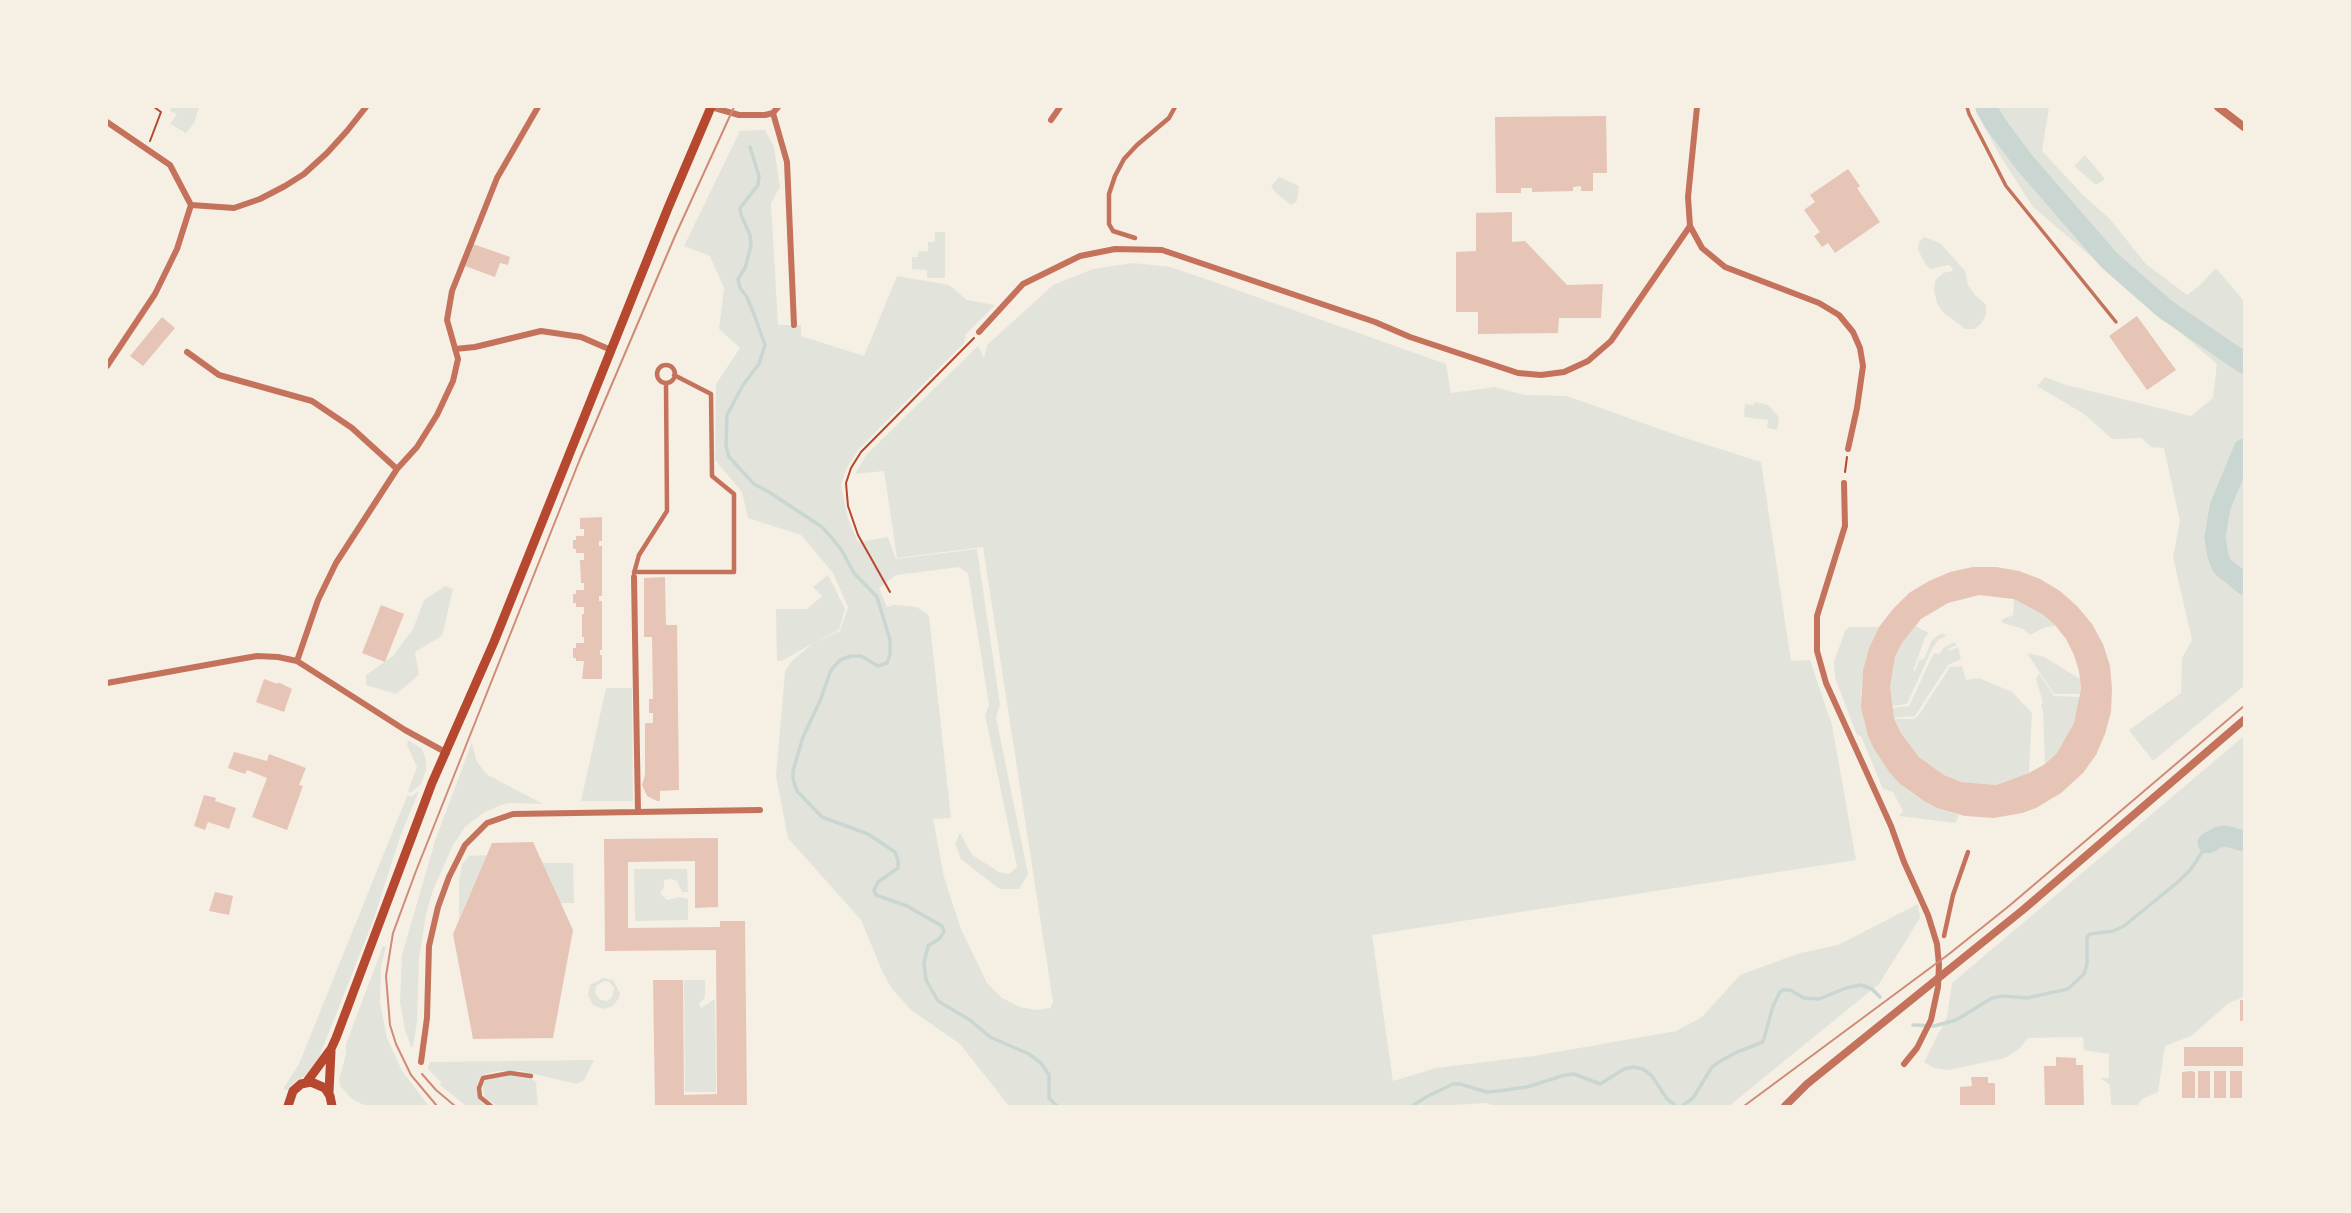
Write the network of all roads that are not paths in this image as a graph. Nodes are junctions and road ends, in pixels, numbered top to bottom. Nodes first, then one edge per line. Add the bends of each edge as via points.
1 (366, 107) edge
2 (538, 107) edge
3 (711, 107) edge
4 (778, 107) edge
5 (1060, 107) edge
6 (1175, 107) edge
7 (1697, 107) edge
8 (1967, 107) edge
9 (2218, 107) edge
10 (773, 113) junction
11 (1051, 120) dead end
12 (107, 122) edge
13 (2244, 127) edge
14 (191, 205) junction
15 (1690, 226) junction
16 (1135, 238) dead end
17 (2116, 322) dead end
18 (794, 325) dead end
19 (979, 332) road end
20 (456, 349) junction
21 (611, 350) junction
22 (187, 352) dead end
23 (107, 366) edge
24 (674, 375) junction
25 (666, 383) junction
26 (1848, 449) road end
27 (397, 469) junction
28 (1844, 483) road end
29 (634, 575) junction
30 (297, 661) junction
31 (107, 683) edge
32 (2244, 720) edge
33 (447, 753) junction
34 (760, 810) dead end
35 (638, 812) junction
36 (1968, 852) dead end
37 (1944, 936) dead end
38 (331, 1049) junction
39 (421, 1062) dead end
40 (1904, 1064) dead end
41 (531, 1076) dead end
42 (306, 1083) junction
43 (329, 1092) junction
44 (333, 1105) edge
45 (288, 1106) edge
46 (491, 1106) edge
47 (1785, 1106) edge

1 - 14 street via 327,153 285,186 234,208
2 - 20 street via 505,160 457,274 447,320
3 - 10 street via 747,116
3 - 21 main road
4 - 10 street
5 - 11 street
6 - 16 street via 1124,159 1109,194 1108,223 1113,231
7 - 15 street via 1688,197
8 - 17 lane via 2006,186
9 - 13 street
10 - 18 street via 788,162
12 - 14 street via 170,165
14 - 23 street via 177,249 155,294
15 - 19 street via 1611,341 1588,361 1541,376 1518,373 1162,250 1115,249 1080,256 1023,284
15 - 26 street via 1702,248 1725,267 1819,303 1839,315 1853,332 1863,366
20 - 21 street via 541,331 581,337
20 - 27 street via 453,380 437,415
21 - 33 main road
22 - 27 street via 219,375 312,401 352,428
24 - 25 street
24 - 25 street via 670,366 660,368 658,379
24 - 29 street via 711,394 712,476 734,494 734,572
25 - 29 street via 667,511 639,555
27 - 30 street via 336,564
28 - 40 street via 1844,529 1817,616 1817,651 1826,683 1891,826 1937,944 1939,965 1931,1020
29 - 35 street
30 - 31 street via 257,656
30 - 33 street
32 - 47 street
33 - 38 main road
34 - 35 street
35 - 39 street via 513,814 498,817 478,830 452,870 434,921
36 - 37 street
38 - 42 main road
38 - 43 main road
41 - 46 street via 510,1073 483,1078 480,1097
42 - 43 main road via 321,1085
42 - 45 main road via 293,1091
43 - 44 main road

